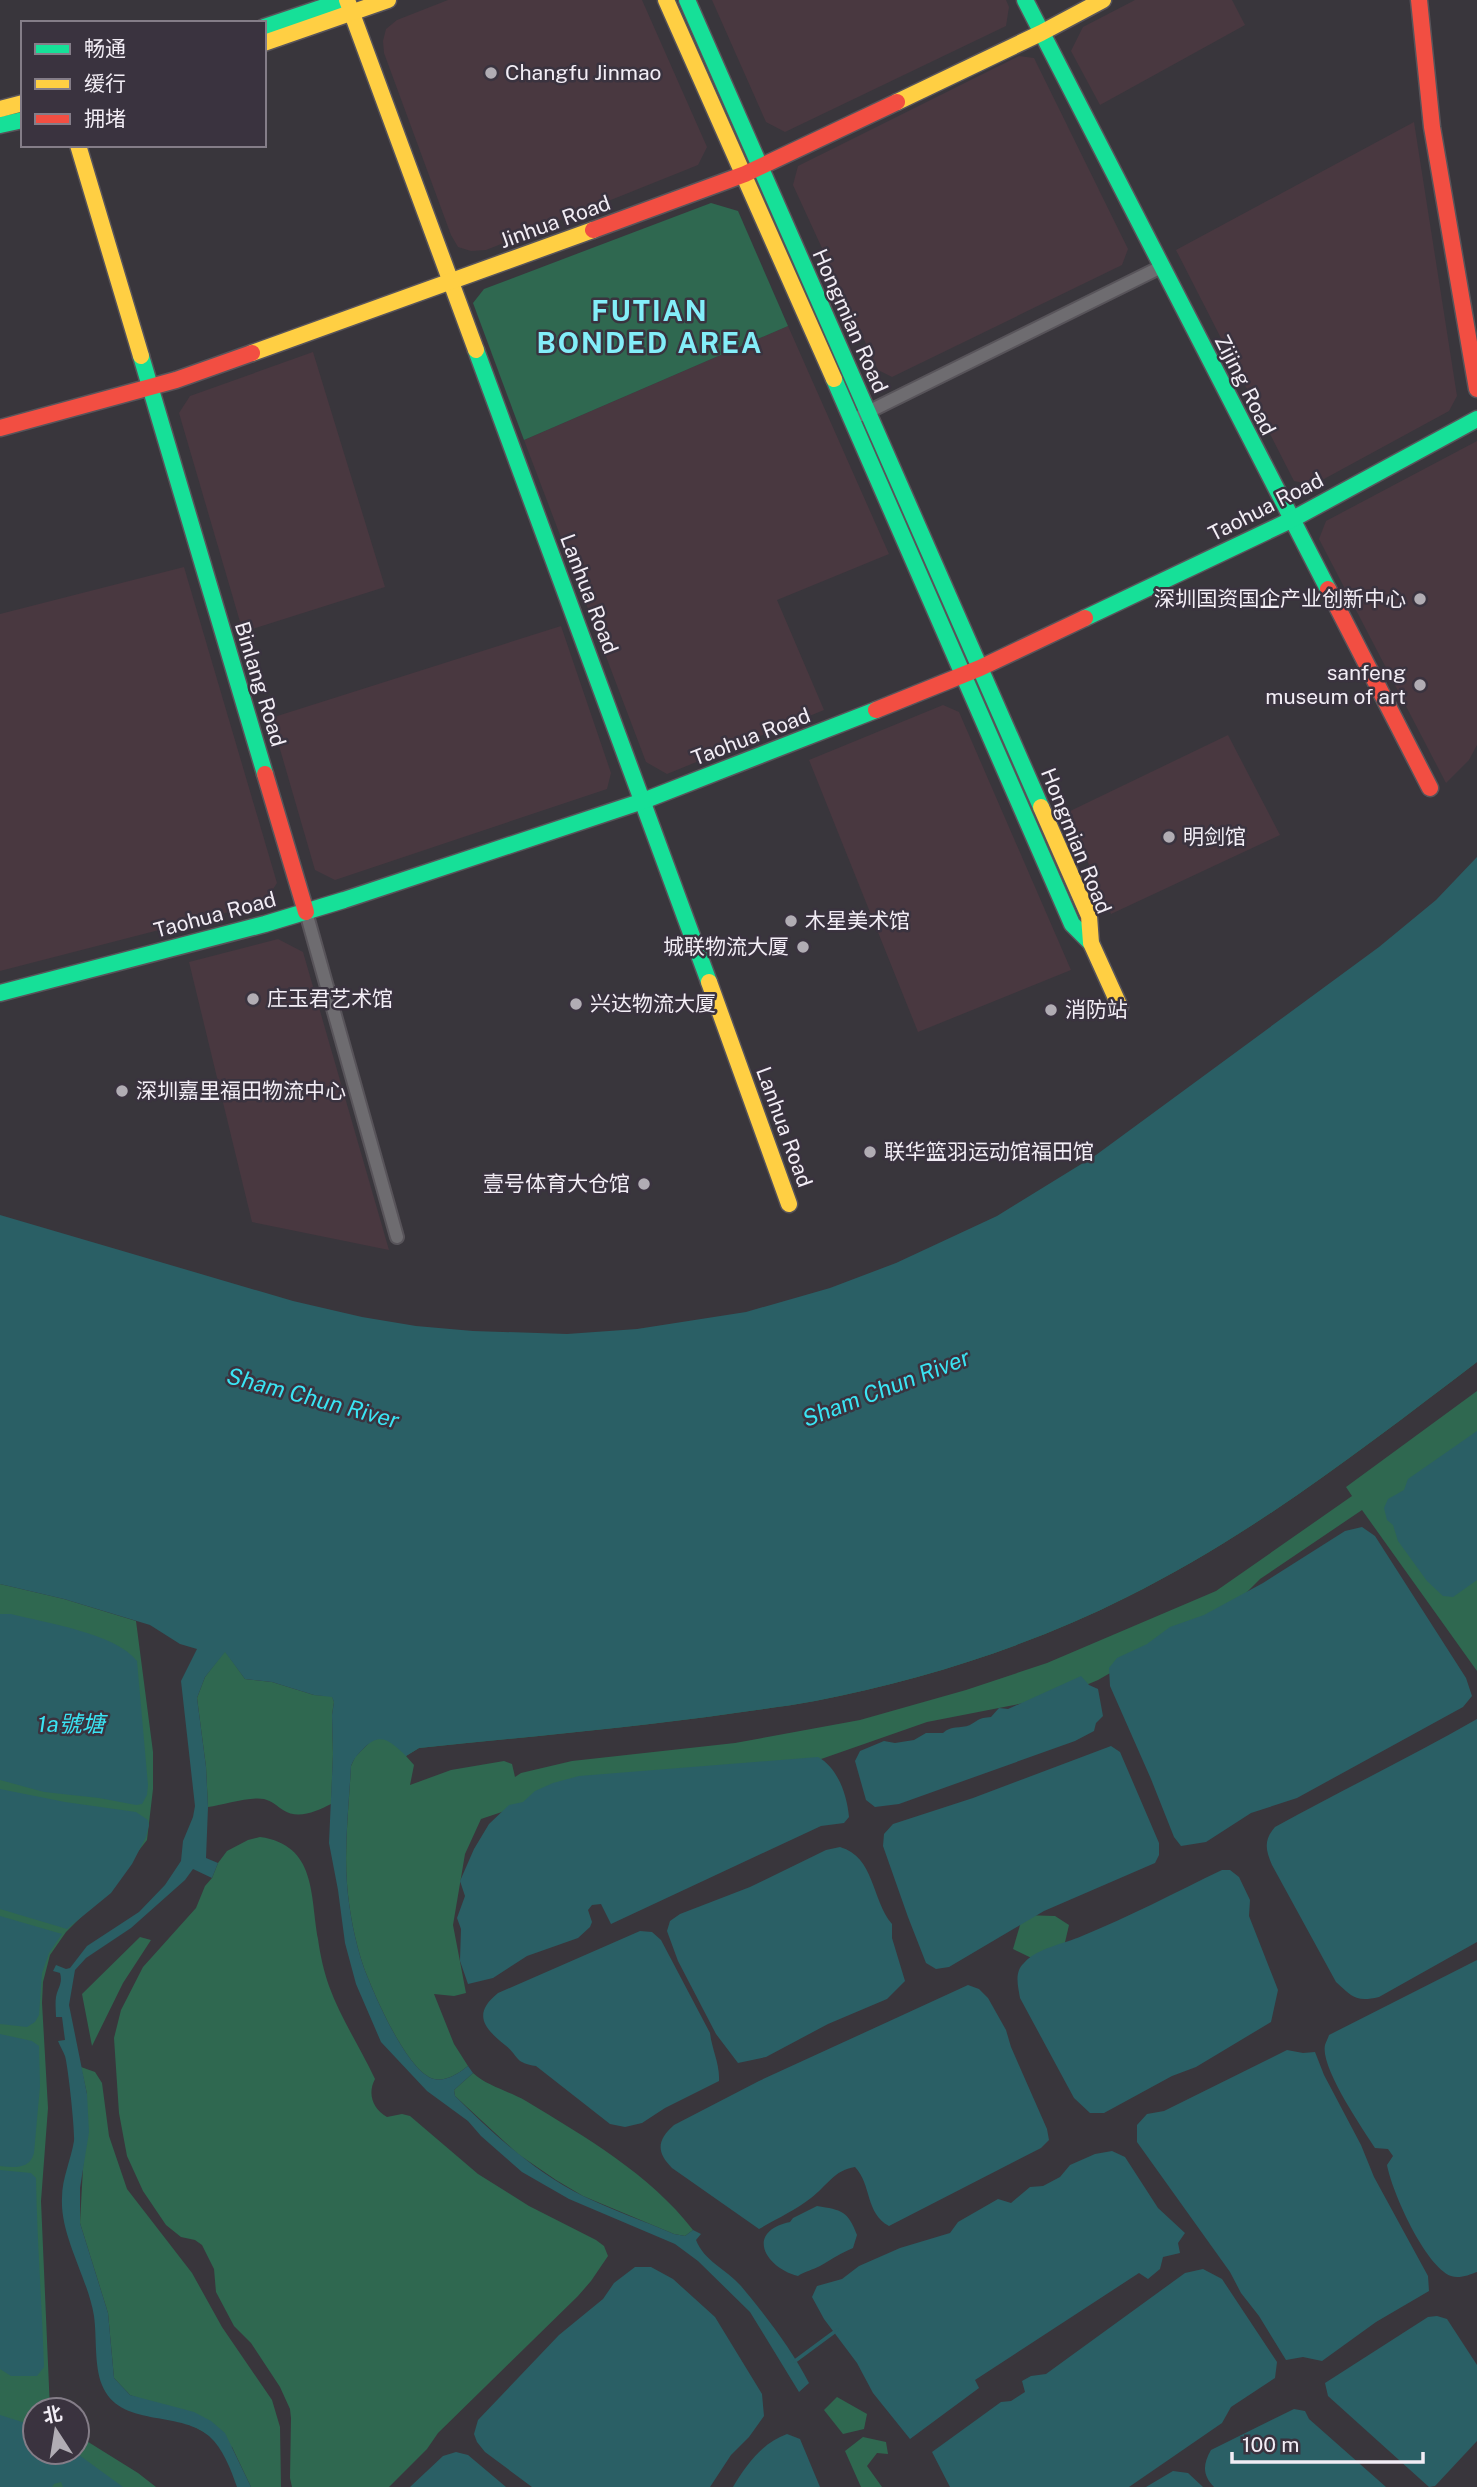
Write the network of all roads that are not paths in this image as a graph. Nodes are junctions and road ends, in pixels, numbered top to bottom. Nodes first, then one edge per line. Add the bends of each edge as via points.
1 (388, 0) edge
2 (666, 0) edge
3 (687, 0) edge
4 (1025, 0) edge
5 (1103, 0) edge
6 (1419, 0) edge
7 (348, 4) edge
8 (266, 26) edge
9 (1041, 33) junction
10 (266, 42) edge
11 (21, 104) edge
12 (0, 109) edge
13 (21, 120) edge
14 (0, 125) edge
15 (79, 147) edge
16 (752, 171) junction
17 (1161, 267) junction
18 (451, 284) junction
19 (150, 388) junction
20 (1477, 389) edge
21 (868, 412) junction
22 (852, 419) junction
23 (1477, 419) edge
24 (0, 428) edge
25 (1291, 520) junction
26 (980, 668) junction
27 (964, 675) junction
28 (1430, 788) dead end
29 (643, 801) junction
30 (306, 912) junction
31 (1091, 943) junction
32 (0, 993) edge
33 (1119, 1007) dead end
34 (789, 1204) dead end
35 (397, 1237) dead end

1 - 7 main road
2 - 16 main road, Hongmian Road
3 - 16 main road, Hongmian Road
4 - 9 main road, Zijing Road
5 - 9 main road, Jinhua Road
6 - 20 main road via 1432,127
7 - 8 main road
7 - 10 main road
7 - 18 main road, Lanhua Road
9 - 16 main road, Jinhua Road
9 - 17 main road, Zijing Road
11 - 12 main road
13 - 14 main road
15 - 19 main road, Binlang Road
16 - 18 main road, Jinhua Road
16 - 21 main road, Hongmian Road
16 - 22 main road, Hongmian Road
17 - 21 street
17 - 25 main road, Zijing Road
18 - 19 main road, Jinhua Road
18 - 29 main road, Lanhua Road
19 - 24 main road, Jinhua Road
19 - 30 main road, Binlang Road
21 - 22 street
21 - 26 main road, Hongmian Road
22 - 27 main road, Hongmian Road
23 - 25 main road, Taohua Road
25 - 26 main road, Taohua Road
25 - 28 main road, Zijing Road
26 - 27 main road, Taohua Road
26 - 31 main road, Hongmian Road via 1089,916
27 - 29 main road, Taohua Road
27 - 31 main road, Hongmian Road via 1072,924
29 - 30 main road, Taohua Road
29 - 34 main road, Lanhua Road
30 - 32 main road, Taohua Road
30 - 35 street, Binlang Road
31 - 33 main road

